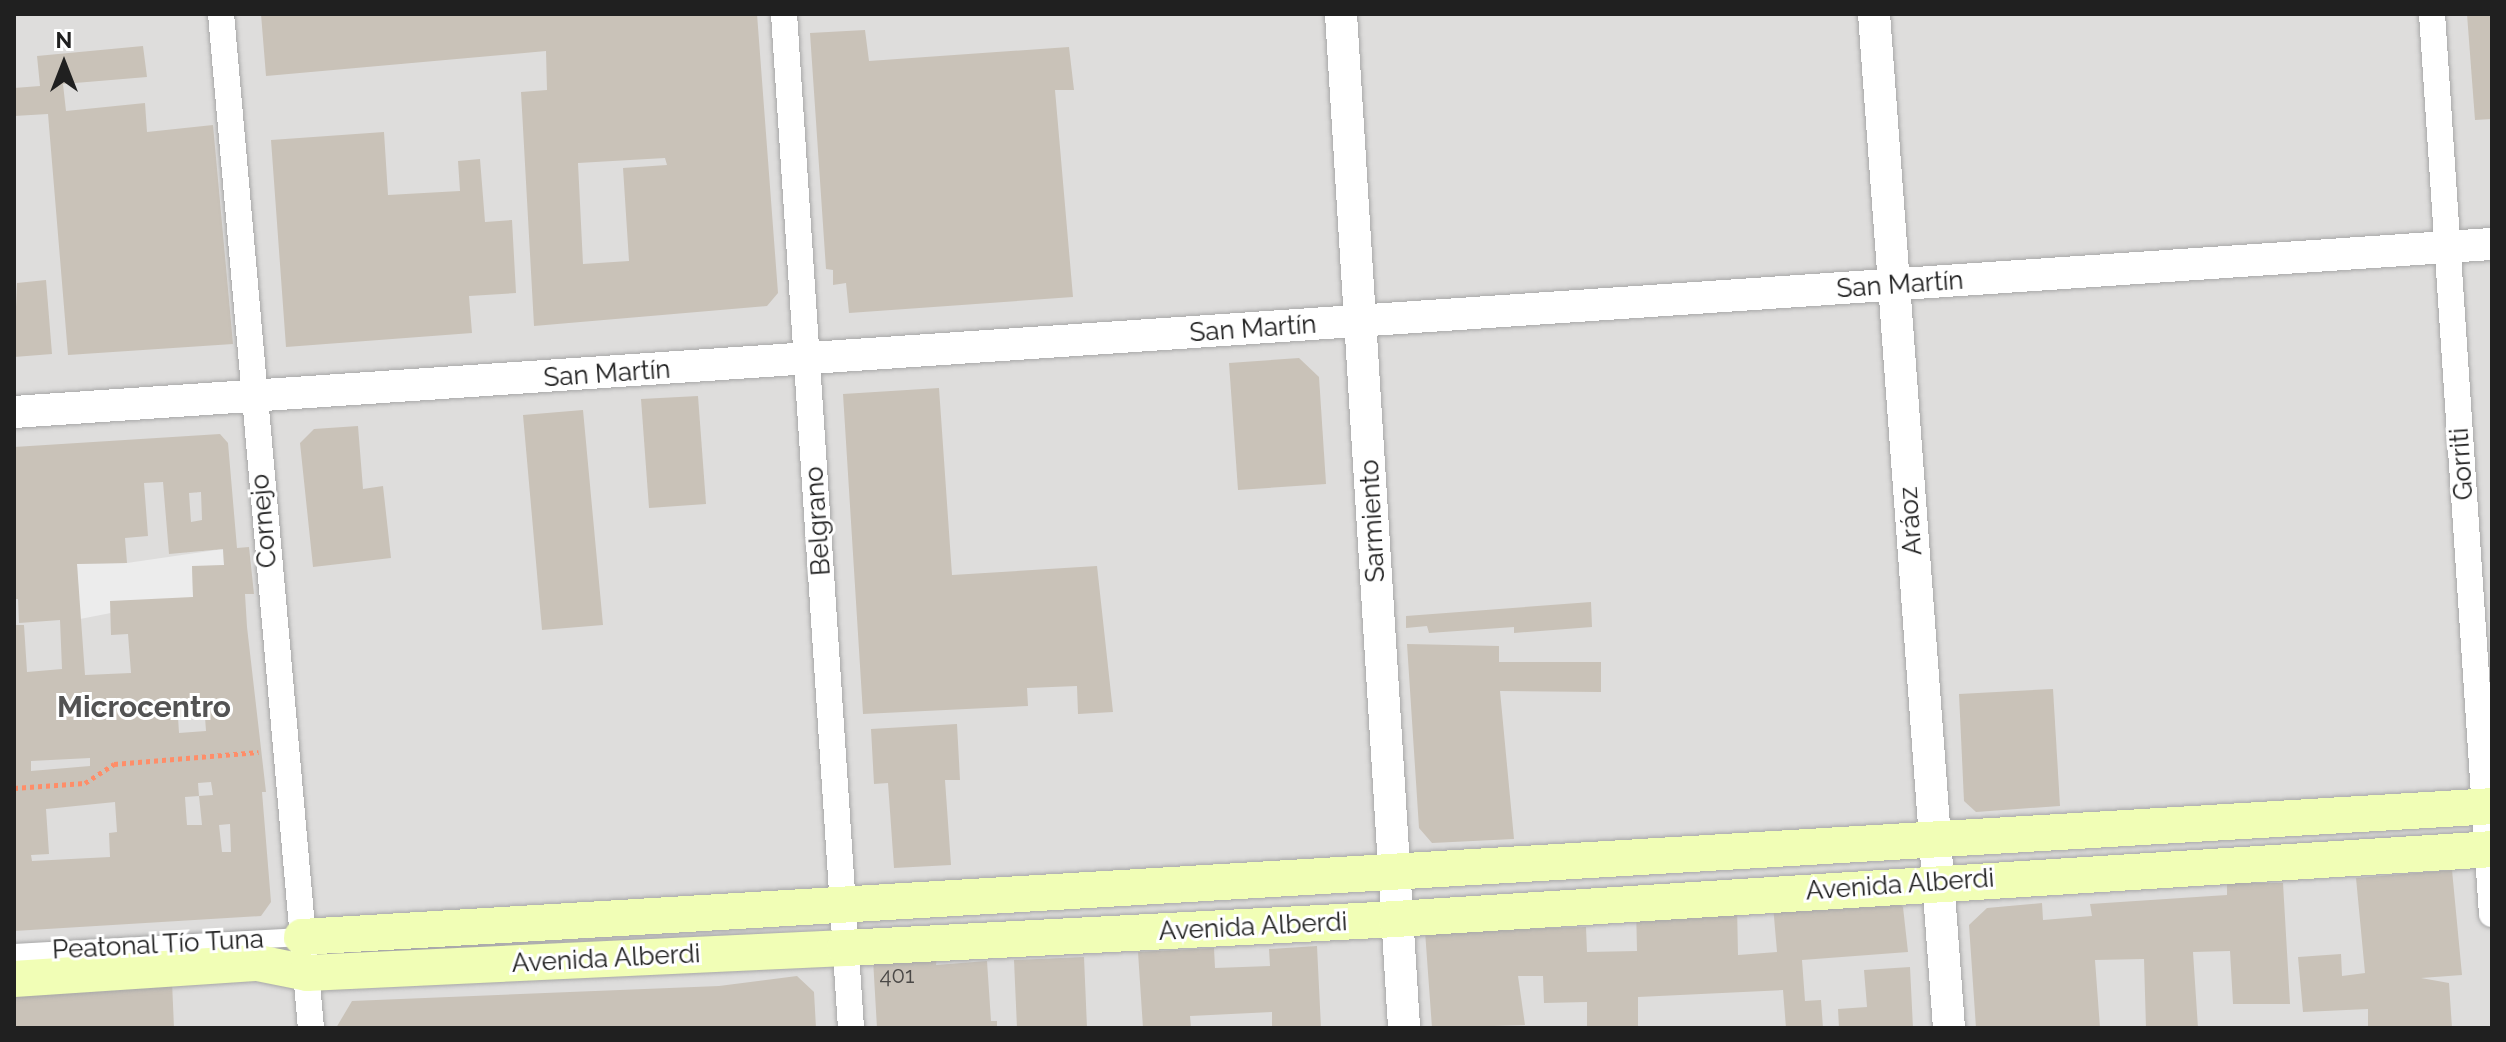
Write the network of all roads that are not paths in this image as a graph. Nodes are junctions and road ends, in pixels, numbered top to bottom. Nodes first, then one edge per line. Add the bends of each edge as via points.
1 (221, 14) edge
2 (784, 14) edge
3 (1341, 14) edge
4 (1874, 14) edge
5 (2432, 14) edge
6 (2492, 244) edge
7 (2447, 247) junction
8 (1893, 286) junction
9 (1362, 322) junction
10 (808, 360) junction
11 (253, 399) junction
12 (14, 412) edge
13 (2489, 806) edge
14 (1936, 840) junction
15 (2490, 849) edge
16 (1393, 872) junction
17 (1940, 882) junction
18 (842, 905) junction
19 (2492, 914) edge
20 (1396, 919) junction
21 (302, 937) junction
22 (845, 948) junction
23 (14, 953) edge
24 (307, 973) junction
25 (14, 979) edge
26 (311, 1028) edge
27 (851, 1028) edge
28 (1404, 1028) edge
29 (1949, 1028) edge

1 - 11 street, Cornejo
2 - 10 street, Belgrano
3 - 9 street, Sarmiento
4 - 8 street, Aráoz
5 - 7 street, Gorriti
6 - 7 street, San Martín
7 - 8 street, San Martín
7 - 13 street, Gorriti
8 - 9 street, San Martín
8 - 14 street, Aráoz
9 - 10 street, San Martín
9 - 16 street, Sarmiento
10 - 11 street, San Martín
10 - 18 street, Belgrano
11 - 12 street, San Martín
11 - 21 street, Cornejo
13 - 14 main road, Avenida Alberdi
13 - 15 street, Gorriti
14 - 16 main road, Avenida Alberdi
14 - 17 street, Aráoz
15 - 17 main road, Avenida Alberdi
15 - 19 street, Gorriti
16 - 18 main road, Avenida Alberdi
16 - 20 street, Sarmiento
17 - 20 main road, Avenida Alberdi
17 - 29 street, Aráoz
18 - 21 main road, Avenida Alberdi
18 - 22 street, Belgrano
20 - 22 main road, Avenida Alberdi
20 - 28 street, Sarmiento
21 - 23 street, Peatonal Tío Tuna
21 - 24 street, Cornejo
22 - 24 main road, Avenida Alberdi
22 - 27 street, Belgrano
24 - 25 main road, Avenida Alberdi via 258,963
24 - 26 street, Cornejo

